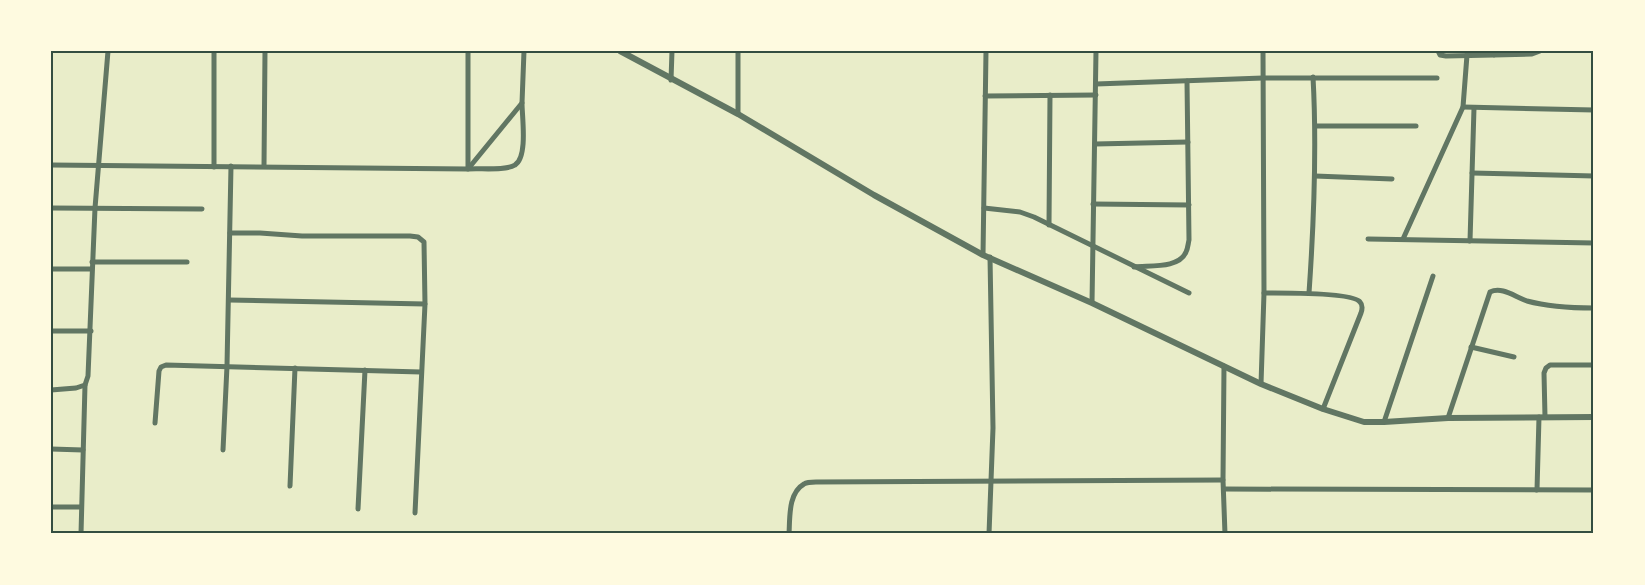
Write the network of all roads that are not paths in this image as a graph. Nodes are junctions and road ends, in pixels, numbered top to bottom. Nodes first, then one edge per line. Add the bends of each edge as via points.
1 (108, 51) edge
2 (214, 51) edge
3 (265, 51) edge
4 (468, 51) edge
5 (524, 51) edge
6 (620, 51) edge
7 (672, 51) edge
8 (738, 51) edge
9 (986, 51) edge
10 (1096, 51) edge
11 (1263, 51) edge
12 (1438, 51) edge
13 (1540, 51) edge
14 (629, 53) edge
15 (1494, 53) edge
16 (1467, 55) junction
17 (1312, 77) junction
18 (1263, 78) junction
19 (1437, 78) dead end
20 (672, 80) junction
21 (1188, 81) junction
22 (1096, 84) junction
23 (1096, 95) junction
24 (985, 96) junction
25 (1050, 96) junction
26 (522, 103) junction
27 (1463, 107) junction
28 (1474, 108) junction
29 (1594, 110) edge
30 (738, 114) junction
31 (1316, 126) junction
32 (1416, 126) dead end
33 (1188, 142) junction
34 (1095, 144) junction
35 (51, 165) edge
36 (214, 166) junction
37 (231, 166) junction
38 (264, 166) junction
39 (99, 167) junction
40 (468, 169) junction
41 (1472, 173) junction
42 (1315, 176) junction
43 (1594, 176) edge
44 (1392, 179) dead end
45 (1093, 204) junction
46 (1189, 205) junction
47 (51, 208) edge
48 (95, 208) junction
49 (984, 208) junction
50 (202, 210) dead end
51 (1049, 225) junction
52 (230, 233) junction
53 (1368, 239) dead end
54 (1403, 240) junction
55 (1470, 241) junction
56 (1594, 243) edge
57 (1092, 247) junction
58 (987, 256) junction
59 (188, 262) dead end
60 (92, 266) junction
61 (1134, 267) junction
62 (51, 269) edge
63 (1433, 276) dead end
64 (1189, 293) dead end
65 (1264, 293) junction
66 (1309, 294) junction
67 (229, 300) junction
68 (1092, 303) junction
69 (425, 304) junction
70 (1594, 308) edge
71 (51, 331) edge
72 (91, 331) junction
73 (1471, 347) junction
74 (1514, 357) dead end
75 (1594, 365) edge
76 (227, 366) junction
77 (1224, 366) junction
78 (295, 368) junction
79 (364, 370) junction
80 (421, 372) junction
81 (1261, 384) junction
82 (85, 385) junction
83 (51, 390) edge
84 (1323, 409) junction
85 (1542, 417) junction
86 (1594, 417) edge
87 (1448, 418) junction
88 (155, 422) dead end
89 (1384, 422) junction
90 (51, 450) edge
91 (84, 450) junction
92 (223, 450) dead end
93 (1223, 480) junction
94 (992, 482) junction
95 (290, 486) dead end
96 (1224, 489) junction
97 (1537, 490) junction
98 (1594, 490) edge
99 (51, 507) edge
100 (81, 507) junction
101 (358, 509) dead end
102 (415, 513) dead end
103 (81, 534) edge
104 (789, 534) edge
105 (990, 534) edge
106 (1225, 534) edge

1 - 39 street
2 - 36 street
3 - 38 street
4 - 40 street
5 - 26 street
6 - 14 street
7 - 20 street
8 - 30 street
9 - 24 street
10 - 22 street
11 - 18 street
12 - 16 street via 1446,56
13 - 15 street via 1532,54
14 - 20 street
15 - 16 street
16 - 27 street
17 - 18 street
17 - 19 street
17 - 31 street
18 - 21 street
18 - 65 street
20 - 30 street
21 - 22 street
21 - 33 street
22 - 23 street
23 - 25 street
23 - 34 street
24 - 25 street
24 - 49 street
25 - 51 street
26 - 40 street
26 - 40 street via 521,159 506,167
27 - 28 street
27 - 54 street
28 - 29 street
28 - 41 street
30 - 58 street via 874,195
31 - 32 street
31 - 42 street
33 - 34 street
33 - 46 street
34 - 45 street
35 - 39 street
36 - 37 street
36 - 39 street
37 - 38 street
37 - 52 street
38 - 40 street
39 - 48 street
41 - 43 street
41 - 55 street
42 - 44 street
42 - 66 street
45 - 46 street
45 - 57 street
46 - 61 street via 1186,253 1168,264
47 - 48 street
48 - 50 street
48 - 60 street
49 - 51 street via 1020,212
49 - 58 street
51 - 57 street
52 - 67 street
52 - 69 street via 418,237 424,242 425,250
53 - 54 street
54 - 55 street
55 - 56 street
57 - 61 street
57 - 68 street
58 - 68 street
58 - 94 street
59 - 60 street
60 - 62 street
60 - 72 street
61 - 64 street
63 - 89 street
65 - 66 street
65 - 81 street
66 - 84 street via 1353,298 1360,301 1362,307
67 - 69 street
67 - 76 street
68 - 77 street
69 - 80 street
70 - 73 street via 1551,306 1495,290 1487,298
71 - 72 street
72 - 82 street
73 - 74 street
73 - 87 street
75 - 85 street via 1550,365 1546,368
76 - 78 street
76 - 88 street via 161,367
76 - 92 street
77 - 81 street
77 - 93 street
78 - 79 street
78 - 95 street
79 - 80 street
79 - 101 street
80 - 102 street
81 - 84 street
82 - 83 street
82 - 91 street
84 - 89 street via 1364,422
85 - 86 street
85 - 87 street
85 - 97 street
87 - 89 street
90 - 91 street
91 - 100 street
93 - 94 street
93 - 96 street
94 - 104 street via 804,483 794,494
94 - 105 street
96 - 97 street
96 - 106 street
97 - 98 street
99 - 100 street
100 - 103 street

